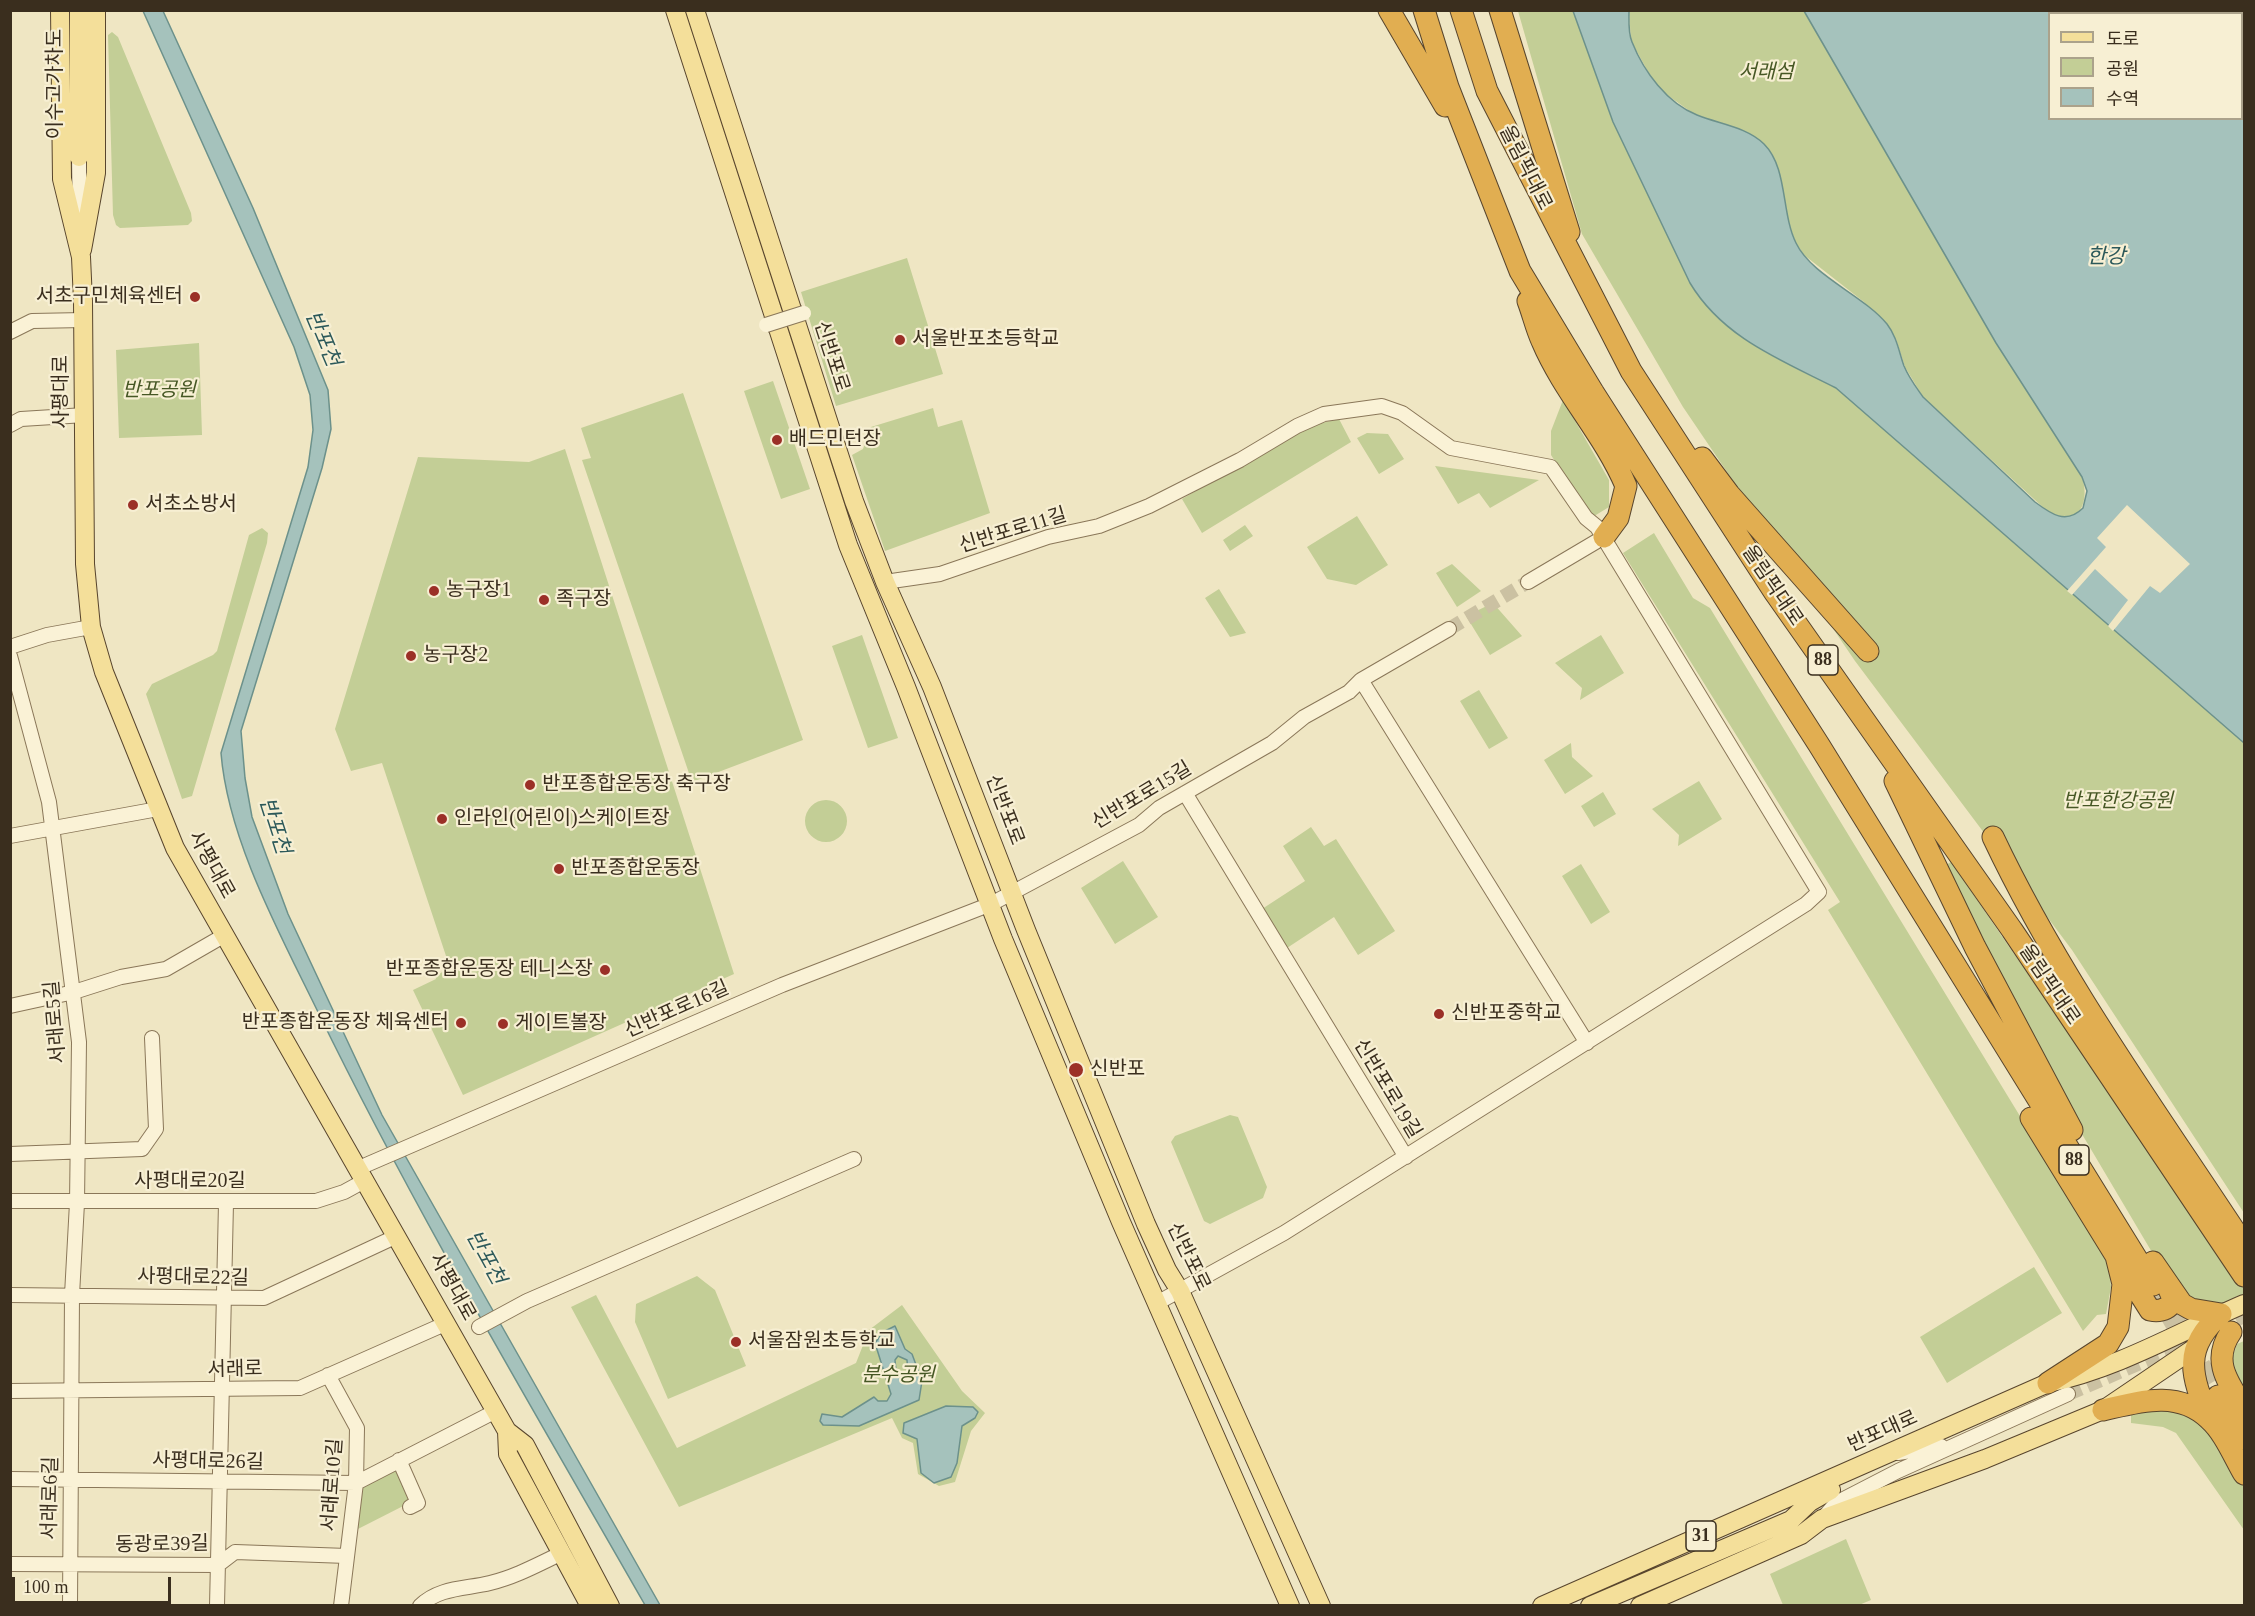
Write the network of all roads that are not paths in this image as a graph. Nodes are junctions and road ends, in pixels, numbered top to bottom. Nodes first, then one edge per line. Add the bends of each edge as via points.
1 (60, 10) edge
2 (79, 10) edge
3 (96, 10) edge
4 (675, 10) edge
5 (695, 10) edge
6 (1389, 10) edge
7 (1461, 10) edge
8 (1500, 10) edge
9 (1425, 16) edge
10 (78, 157) joint
11 (1477, 161) junction
12 (81, 257) junction
13 (1520, 272) junction
14 (1579, 273) junction
15 (804, 312) dead end
16 (84, 320) junction
17 (766, 325) dead end
18 (10, 332) edge
19 (1624, 358) junction
20 (85, 415) junction
21 (10, 425) edge
22 (1604, 537) junction
23 (885, 582) junction
24 (1528, 582) tunnel mouth
25 (91, 627) junction
26 (1449, 629) tunnel mouth
27 (10, 647) edge
28 (1868, 651) dead end
29 (10, 656) edge
30 (1361, 680) junction
31 (1864, 716) junction
32 (1185, 793) junction
33 (158, 809) junction
34 (53, 830) junction
35 (10, 836) edge
36 (1993, 837) dead end
37 (1013, 892) junction
38 (991, 904) junction
39 (225, 935) junction
40 (74, 992) junction
41 (2082, 998) junction
42 (10, 1006) edge
43 (1996, 1034) junction
44 (152, 1038) dead end
45 (1587, 1043) junction
46 (78, 1153) junction
47 (10, 1154) edge
48 (1406, 1157) junction
49 (854, 1159) dead end
50 (2171, 1164) junction
51 (362, 1174) junction
52 (10, 1201) edge
53 (77, 1203) junction
54 (226, 1203) junction
55 (2216, 1234) junction
56 (397, 1236) junction
57 (2244, 1245) edge
58 (2116, 1256) junction
59 (2244, 1266) edge
60 (2244, 1276) edge
61 (2160, 1284) junction
62 (1180, 1291) junction
63 (10, 1295) edge
64 (72, 1295) junction
65 (223, 1298) junction
66 (1157, 1303) junction
67 (2244, 1304) edge
68 (447, 1323) junction
69 (2232, 1324) edge
70 (479, 1327) dead end
71 (2196, 1347) junction
72 (328, 1375) junction
73 (2048, 1383) junction
74 (221, 1390) junction
75 (10, 1391) edge
76 (72, 1391) junction
77 (2215, 1392) junction
78 (2068, 1395) tunnel mouth
79 (2244, 1408) edge
80 (2103, 1410) junction
81 (496, 1411) junction
82 (2210, 1419) junction
83 (507, 1431) junction
84 (2244, 1439) edge
85 (1960, 1441) junction
86 (1889, 1454) junction
87 (399, 1460) junction
88 (1860, 1466) junction
89 (2244, 1474) edge
90 (10, 1479) edge
91 (71, 1480) junction
92 (218, 1481) junction
93 (356, 1483) junction
94 (410, 1508) dead end
95 (1822, 1519) junction
96 (1791, 1520) junction
97 (560, 1554) junction
98 (347, 1556) junction
99 (10, 1564) edge
100 (218, 1565) junction
101 (70, 1566) junction
102 (70, 1605) edge
103 (217, 1605) edge
104 (341, 1605) edge
105 (420, 1605) edge
106 (590, 1605) edge
107 (610, 1605) edge
108 (1290, 1605) edge
109 (1321, 1605) edge
110 (1542, 1605) edge
111 (1590, 1605) edge
112 (1640, 1605) edge

1 - 12 main road, 사평대로 via 62,179
2 - 10 main road, 이수고가차도
3 - 12 main road, 사평대로 via 96,173
4 - 38 main road via 848,545
5 - 23 main road, 신반포로 via 854,501
6 - 11 highway
7 - 14 highway, 올림픽대로 / 88 via 1487,91
8 - 14 highway
9 - 11 highway, 올림픽대로 / 88
10 - 12 street, 사평대로
11 - 13 highway, 올림픽대로 / 88
12 - 16 main road, 사평대로
13 - 22 highway via 1542,341 1607,447 1626,486 1618,518
13 - 43 highway, 올림픽대로 / 88
14 - 19 highway, 올림픽대로 / 88
15 - 17 street, bridge
16 - 18 street via 32,321
16 - 20 main road, 사평대로
19 - 28 highway via 1730,494
19 - 31 highway, 올림픽대로 / 88 via 1775,593
20 - 21 street via 21,418
20 - 25 main road, 사평대로 via 85,564
22 - 23 street, 신반포로11길 via 1551,467 1451,448 1402,413 1382,406 1324,414 1149,506 1099,526 1048,537 940,574
22 - 24 street
22 - 45 street, 신반포로11길 via 1819,892
23 - 37 main road, 신반포로 via 932,687
25 - 27 street via 47,634
25 - 33 main road, 사평대로 via 104,672
26 - 30 street, 신반포로15길
29 - 34 street, 서래로5길
30 - 32 street, 신반포로15길 via 1272,743
30 - 45 street
31 - 50 highway, 올림픽대로 / 88
31 - 61 highway via 1975,947 2063,1116
32 - 37 street, 신반포로15길 via 1158,808 1139,825
32 - 48 street, 신반포로19길
33 - 34 street
33 - 39 main road, 사평대로 via 175,848
34 - 35 street
34 - 40 street, 서래로5길
36 - 41 highway via 2022,899
37 - 38 street, 신반포로16길
37 - 62 main road, 신반포로 via 1146,1224
38 - 51 street, 신반포로16길 via 782,985 389,1155
38 - 66 main road
39 - 40 street via 166,969 121,977
39 - 51 main road, 사평대로
40 - 42 street
40 - 46 street, 서래로5길 via 79,1042
41 - 50 highway
41 - 57 highway
43 - 58 highway via 2031,1118
43 - 61 highway, 올림픽대로 / 88
44 - 46 street via 156,1129 142,1149
45 - 48 street
46 - 47 street
46 - 53 street, 서래로5길
48 - 62 street, 신반포로19길 via 1284,1233
49 - 70 street via 523,1303
50 - 55 highway, 올림픽대로 / 88
51 - 54 street, 사평대로20길 via 344,1192 316,1201
51 - 56 main road, 사평대로
52 - 53 street, 사평대로20길
53 - 54 street, 사평대로20길
53 - 64 street, 서래로5길
54 - 65 street
55 - 59 highway
55 - 60 highway, 올림픽대로 / 88
56 - 65 street, 사평대로22길 via 264,1298
56 - 68 main road, 사평대로
58 - 61 highway via 2150,1310 2164,1309 2174,1301
58 - 73 highway via 2124,1293 2114,1335 2103,1349
61 - 69 highway via 2190,1309
62 - 66 street, 신반포로19길
62 - 109 main road, 신반포로
63 - 64 street, 사평대로22길
64 - 65 street, 사평대로22길
64 - 76 street, 서래로5길
65 - 74 street
66 - 108 main road
67 - 69 main road, 반포대로 / 31
68 - 72 street, 서래로
68 - 81 main road, 사평대로
69 - 71 highway via 2204,1328
69 - 73 main road, 반포대로 / 31 via 2151,1346
69 - 77 highway via 2221,1352 2222,1372
71 - 77 highway via 2194,1377
71 - 80 main road, 31
72 - 74 street, 서래로 via 300,1388
72 - 93 street, 서래로10길 via 357,1428
73 - 86 main road, 반포대로 / 31
74 - 76 street, 서래로
74 - 92 street
75 - 76 street, 서래로
76 - 91 street, 서래로6길
77 - 79 highway
77 - 82 highway
77 - 84 highway
78 - 85 street
80 - 82 highway via 2160,1400 2180,1403
80 - 95 main road, 31 via 1985,1459
81 - 83 main road, 사평대로
81 - 87 street, 사평대로26길
82 - 89 highway
83 - 97 main road, 사평대로 via 508,1454
83 - 107 main road, 사평대로 via 525,1445
85 - 86 street
85 - 95 street via 1836,1503
86 - 88 main road, 반포대로 / 31
87 - 93 street, 사평대로26길
87 - 94 street via 418,1503
88 - 96 main road, 31
88 - 110 main road, 반포대로 / 31
90 - 91 street, 사평대로26길
91 - 92 street, 사평대로26길
91 - 101 street, 서래로6길
92 - 93 street, 사평대로26길
92 - 100 street
93 - 98 street, 서래로10길
95 - 96 main road, 31
95 - 112 main road, 31 via 1801,1535
96 - 111 main road, 31
97 - 105 street via 526,1572 428,1597
97 - 106 main road, 사평대로
98 - 100 street, 동광로39길 via 235,1552
98 - 104 street, 서래로10길
99 - 101 street, 동광로39길
100 - 101 street, 동광로39길
100 - 103 street
101 - 102 street, 서래로6길

